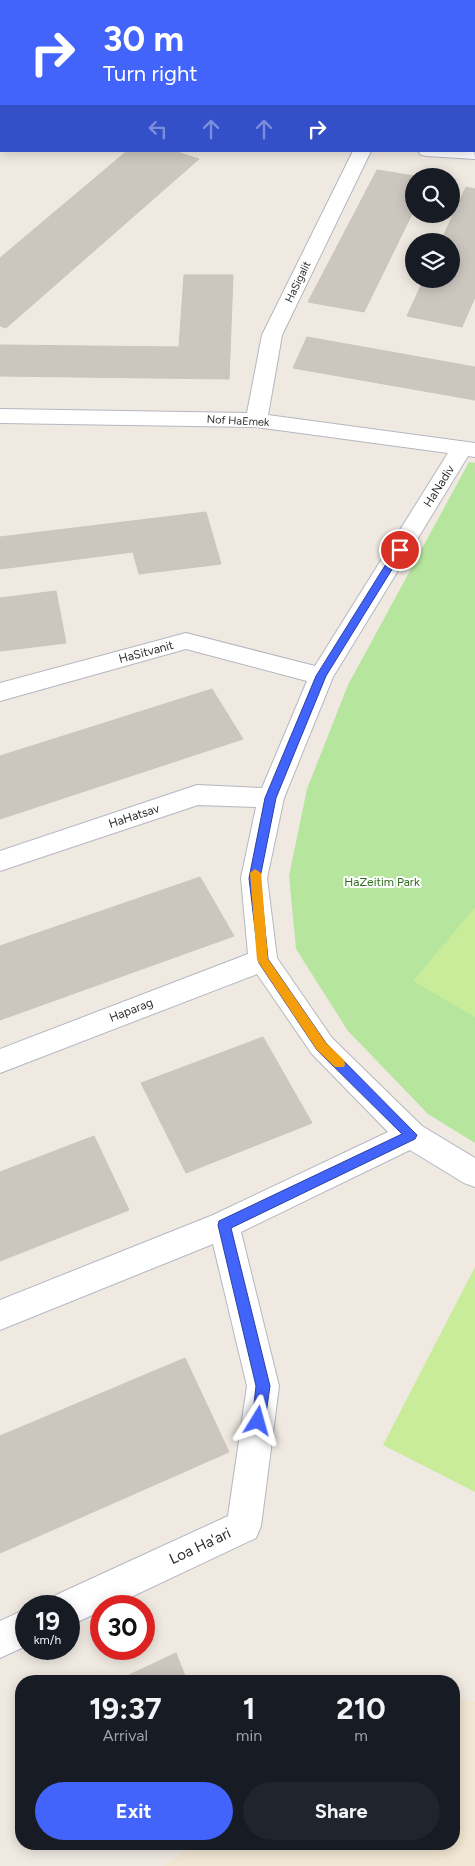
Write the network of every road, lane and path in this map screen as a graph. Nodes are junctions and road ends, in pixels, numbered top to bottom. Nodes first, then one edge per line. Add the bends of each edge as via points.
1 (362, 152) edge
2 (443, 152) edge
3 (475, 154) edge
4 (0, 416) edge
5 (256, 420) junction
6 (469, 449) edge
7 (321, 676) junction
8 (0, 692) edge
9 (271, 798) junction
10 (0, 861) edge
11 (263, 960) junction
12 (0, 1061) edge
13 (411, 1135) junction
14 (475, 1174) edge
15 (224, 1225) junction
16 (0, 1315) edge
17 (80, 1603) edge
18 (15, 1633) edge
19 (0, 1640) edge

1 - 5 street, HaSigalit via 272,335
2 - 3 street
4 - 5 street, Nof HaEmek
5 - 6 street, Nof HaEmek
6 - 7 street, HaNadiv
7 - 8 street, HaSitvanit via 186,641
7 - 9 street, HaNadiv
9 - 10 street, HaHatsav via 197,796
9 - 11 street, HaNadiv via 254,878
11 - 12 street, Haparag
11 - 13 street, HaNadiv via 322,1046
13 - 14 street, HaNadiv
13 - 15 street
15 - 16 street
15 - 17 street, Loa Ha'ari via 263,1386 244,1526
18 - 19 street

